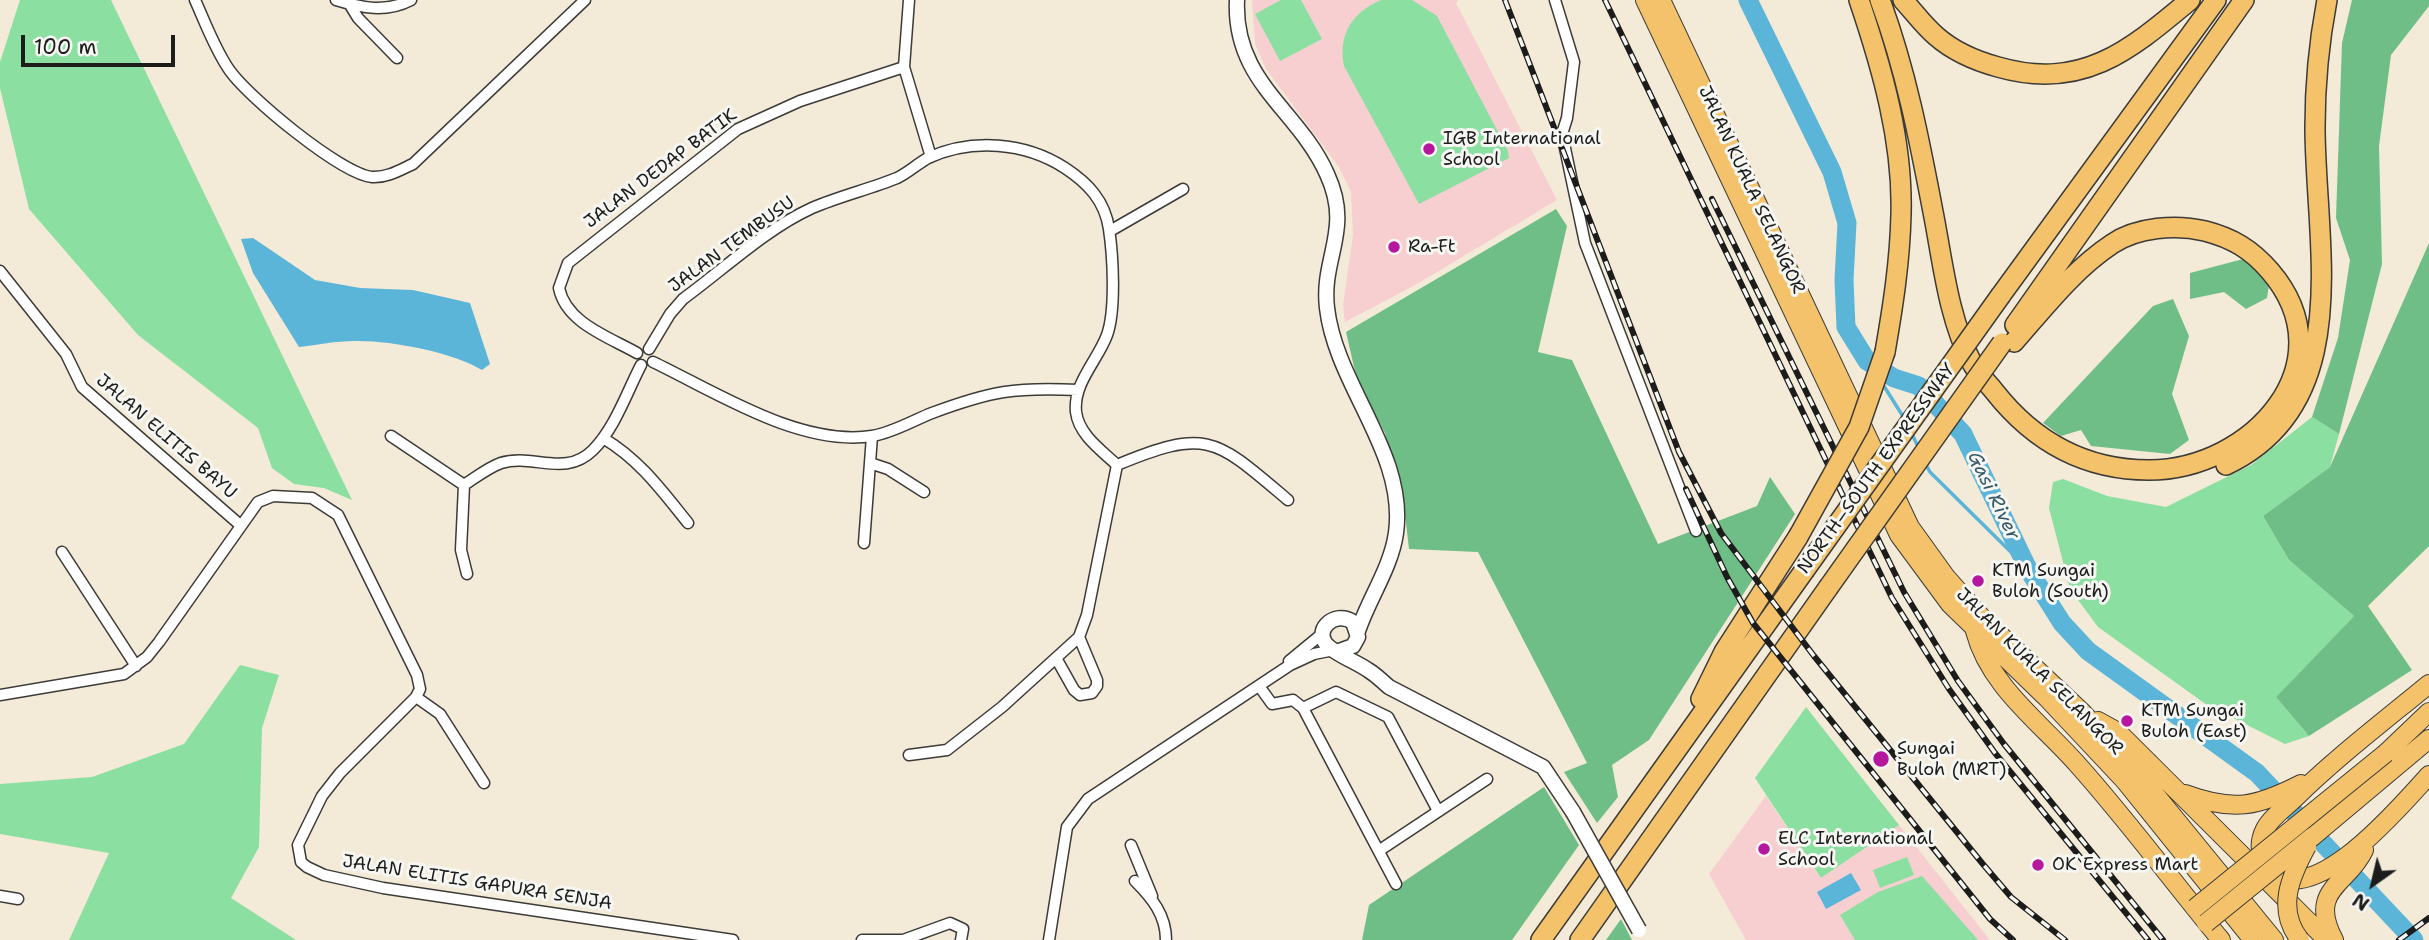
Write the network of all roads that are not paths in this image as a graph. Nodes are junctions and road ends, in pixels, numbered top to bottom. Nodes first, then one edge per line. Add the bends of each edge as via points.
1 (195, 0) edge
2 (336, 0) edge
3 (411, 0) edge
4 (585, 0) edge
5 (909, 0) edge
6 (1237, 0) edge
7 (1555, 0) edge
8 (1645, 0) edge
9 (1661, 0) edge
10 (1859, 0) edge
11 (1866, 0) edge
12 (1880, 0) edge
13 (1903, 0) edge
14 (2190, 0) edge
15 (2216, 0) edge
16 (2244, 0) edge
17 (2327, 0) edge
18 (350, 5) junction
19 (397, 58) dead end
20 (904, 67) junction
21 (931, 157) junction
22 (1183, 189) dead end
23 (1110, 231) junction
24 (0, 271) edge
25 (2008, 342) junction
26 (649, 349) junction
27 (637, 354) junction
28 (653, 362) junction
29 (641, 365) junction
30 (1078, 390) junction
31 (391, 436) dead end
32 (872, 436) junction
33 (603, 438) junction
34 (870, 463) junction
35 (1117, 465) junction
36 (464, 485) junction
37 (924, 492) dead end
38 (1288, 500) dead end
39 (688, 523) dead end
40 (239, 524) junction
41 (1696, 531) dead end
42 (864, 543) dead end
43 (62, 552) dead end
44 (467, 573) dead end
45 (1373, 593) junction
46 (1343, 617) junction
47 (1975, 631) junction
48 (1323, 633) junction
49 (1079, 636) junction
50 (1357, 636) junction
51 (1336, 651) junction
52 (1056, 658) junction
53 (136, 666) junction
54 (1370, 671) junction
55 (1274, 675) junction
56 (2429, 684) edge
57 (1259, 686) junction
58 (0, 695) edge
59 (416, 697) junction
60 (1303, 708) junction
61 (2082, 712) junction
62 (2429, 712) edge
63 (1693, 727) junction
64 (2429, 739) edge
65 (909, 755) dead end
66 (2429, 775) edge
67 (1487, 779) dead end
68 (484, 783) dead end
69 (2179, 792) junction
70 (2274, 808) junction
71 (1438, 811) junction
72 (2312, 837) junction
73 (1131, 845) dead end
74 (1380, 850) junction
75 (2333, 874) junction
76 (1135, 881) dead end
77 (1396, 884) dead end
78 (0, 896) edge
79 (18, 899) dead end
80 (1154, 901) junction
81 (2194, 908) junction
82 (2206, 923) junction
83 (1642, 935) edge
84 (733, 940) edge
85 (862, 940) edge
86 (904, 940) edge
87 (961, 940) edge
88 (1049, 940) edge
89 (1166, 940) edge
90 (1541, 940) edge
91 (1580, 940) edge
92 (2221, 940) edge
93 (2253, 940) edge
94 (2274, 940) edge
95 (2300, 940) edge
96 (2328, 940) edge
97 (2334, 940) edge

1 - 4 street via 227,67 248,94 348,168 374,177 413,164
2 - 18 street
3 - 18 street via 370,9
5 - 20 street
6 - 45 street via 1243,51 1254,75 1310,144 1339,208 1326,305 1330,326 1395,486 1398,510 1391,559
7 - 41 street via 1574,62 1562,134 1585,243
8 - 47 highway, JALAN KUALA SELANGOR via 1899,535
9 - 61 highway, JALAN KUALA SELANGOR via 1910,527 1984,620
10 - 63 highway, bridge via 1879,58 1895,131 1901,211 1898,279 1885,352 1859,427 1798,537 1724,652
11 - 17 highway via 1897,89 1937,285 1952,336 1973,382 2004,423 2044,455 2094,476 2147,483 2207,473 2250,452 2282,423 2307,379 2320,318 2315,127 2318,48
12 - 25 highway via 1898,48 1958,324 1972,363 2028,428 2077,458 2122,468 2169,468 2216,456 2258,429 2285,397 2296,363 2298,323 2284,287 2257,256 2229,237 2185,226 2145,231 2114,242 2079,269
13 - 14 highway via 1937,37 1974,60 2018,73 2060,76 2104,62 2134,45
15 - 63 highway, NORTH–SOUTH EXPRESSWAY, bridge
16 - 25 highway, NORTH–SOUTH EXPRESSWAY
18 - 19 street
20 - 21 street
20 - 27 street, JALAN DEDAP BATIK via 800,101 738,129 569,263 559,288 566,307 577,319
21 - 23 street via 998,143 1032,152 1081,178 1105,211
21 - 26 street, JALAN TEMBUSU via 900,177 788,221 683,299
22 - 23 street
23 - 30 street via 1110,325
24 - 40 street, JALAN ELITIS BAYU via 66,354 82,387
25 - 91 highway, NORTH–SOUTH EXPRESSWAY, bridge via 1959,403
26 - 27 street
26 - 28 street
27 - 29 street
28 - 29 street
28 - 32 street via 793,429
29 - 33 street
30 - 32 street via 990,392
30 - 35 street via 1076,410 1084,433
31 - 36 street
32 - 34 street
33 - 36 street via 592,452 568,464 501,463
33 - 39 street via 634,458
34 - 37 street via 888,468
34 - 42 street
35 - 38 street via 1158,450 1204,442 1228,452
35 - 49 street
36 - 44 street via 461,550
40 - 53 street via 159,642
40 - 59 street via 258,502 273,496 312,498 338,515 417,675 420,689
43 - 53 street
45 - 46 street
45 - 50 street
46 - 48 street via 1327,623
46 - 50 street via 1353,622
47 - 81 highway via 1981,656 2002,684 2078,766
47 - 93 highway, JALAN KUALA SELANGOR via 2094,747
48 - 51 street via 1326,644
48 - 55 street
49 - 52 street
49 - 52 street via 1097,680 1092,693 1080,695 1074,690
50 - 51 street via 1349,649
50 - 54 street
51 - 54 street
51 - 55 street via 1314,653
52 - 65 street via 947,750
53 - 58 street via 110,678
54 - 83 street, bridge via 1389,687 1543,767
55 - 57 street
56 - 70 highway
57 - 60 street via 1272,704 1293,700
57 - 88 street via 1088,799 1075,813 1067,827
59 - 68 street via 440,714
59 - 84 street, JALAN ELITIS GAPURA SENJA via 322,796 298,845 301,862 307,867 383,888
60 - 71 street via 1336,692 1388,717
60 - 74 street
61 - 69 highway via 2118,732
61 - 94 highway, JALAN KUALA SELANGOR
62 - 81 highway, bridge via 2386,753
63 - 90 highway, NORTH–SOUTH EXPRESSWAY
64 - 72 highway
66 - 75 highway via 2368,841 2361,856
67 - 71 street
69 - 70 highway via 2224,807
69 - 96 highway
70 - 75 highway via 2260,844 2263,860 2275,874 2295,879
71 - 74 street
72 - 82 highway, bridge
72 - 95 highway, bridge via 2295,866 2286,900 2287,917
73 - 80 street
74 - 77 street
75 - 97 highway via 2326,914
76 - 80 street
78 - 79 street
80 - 89 street
81 - 82 highway, bridge
82 - 92 highway
85 - 86 street
86 - 87 street via 950,923 963,929

